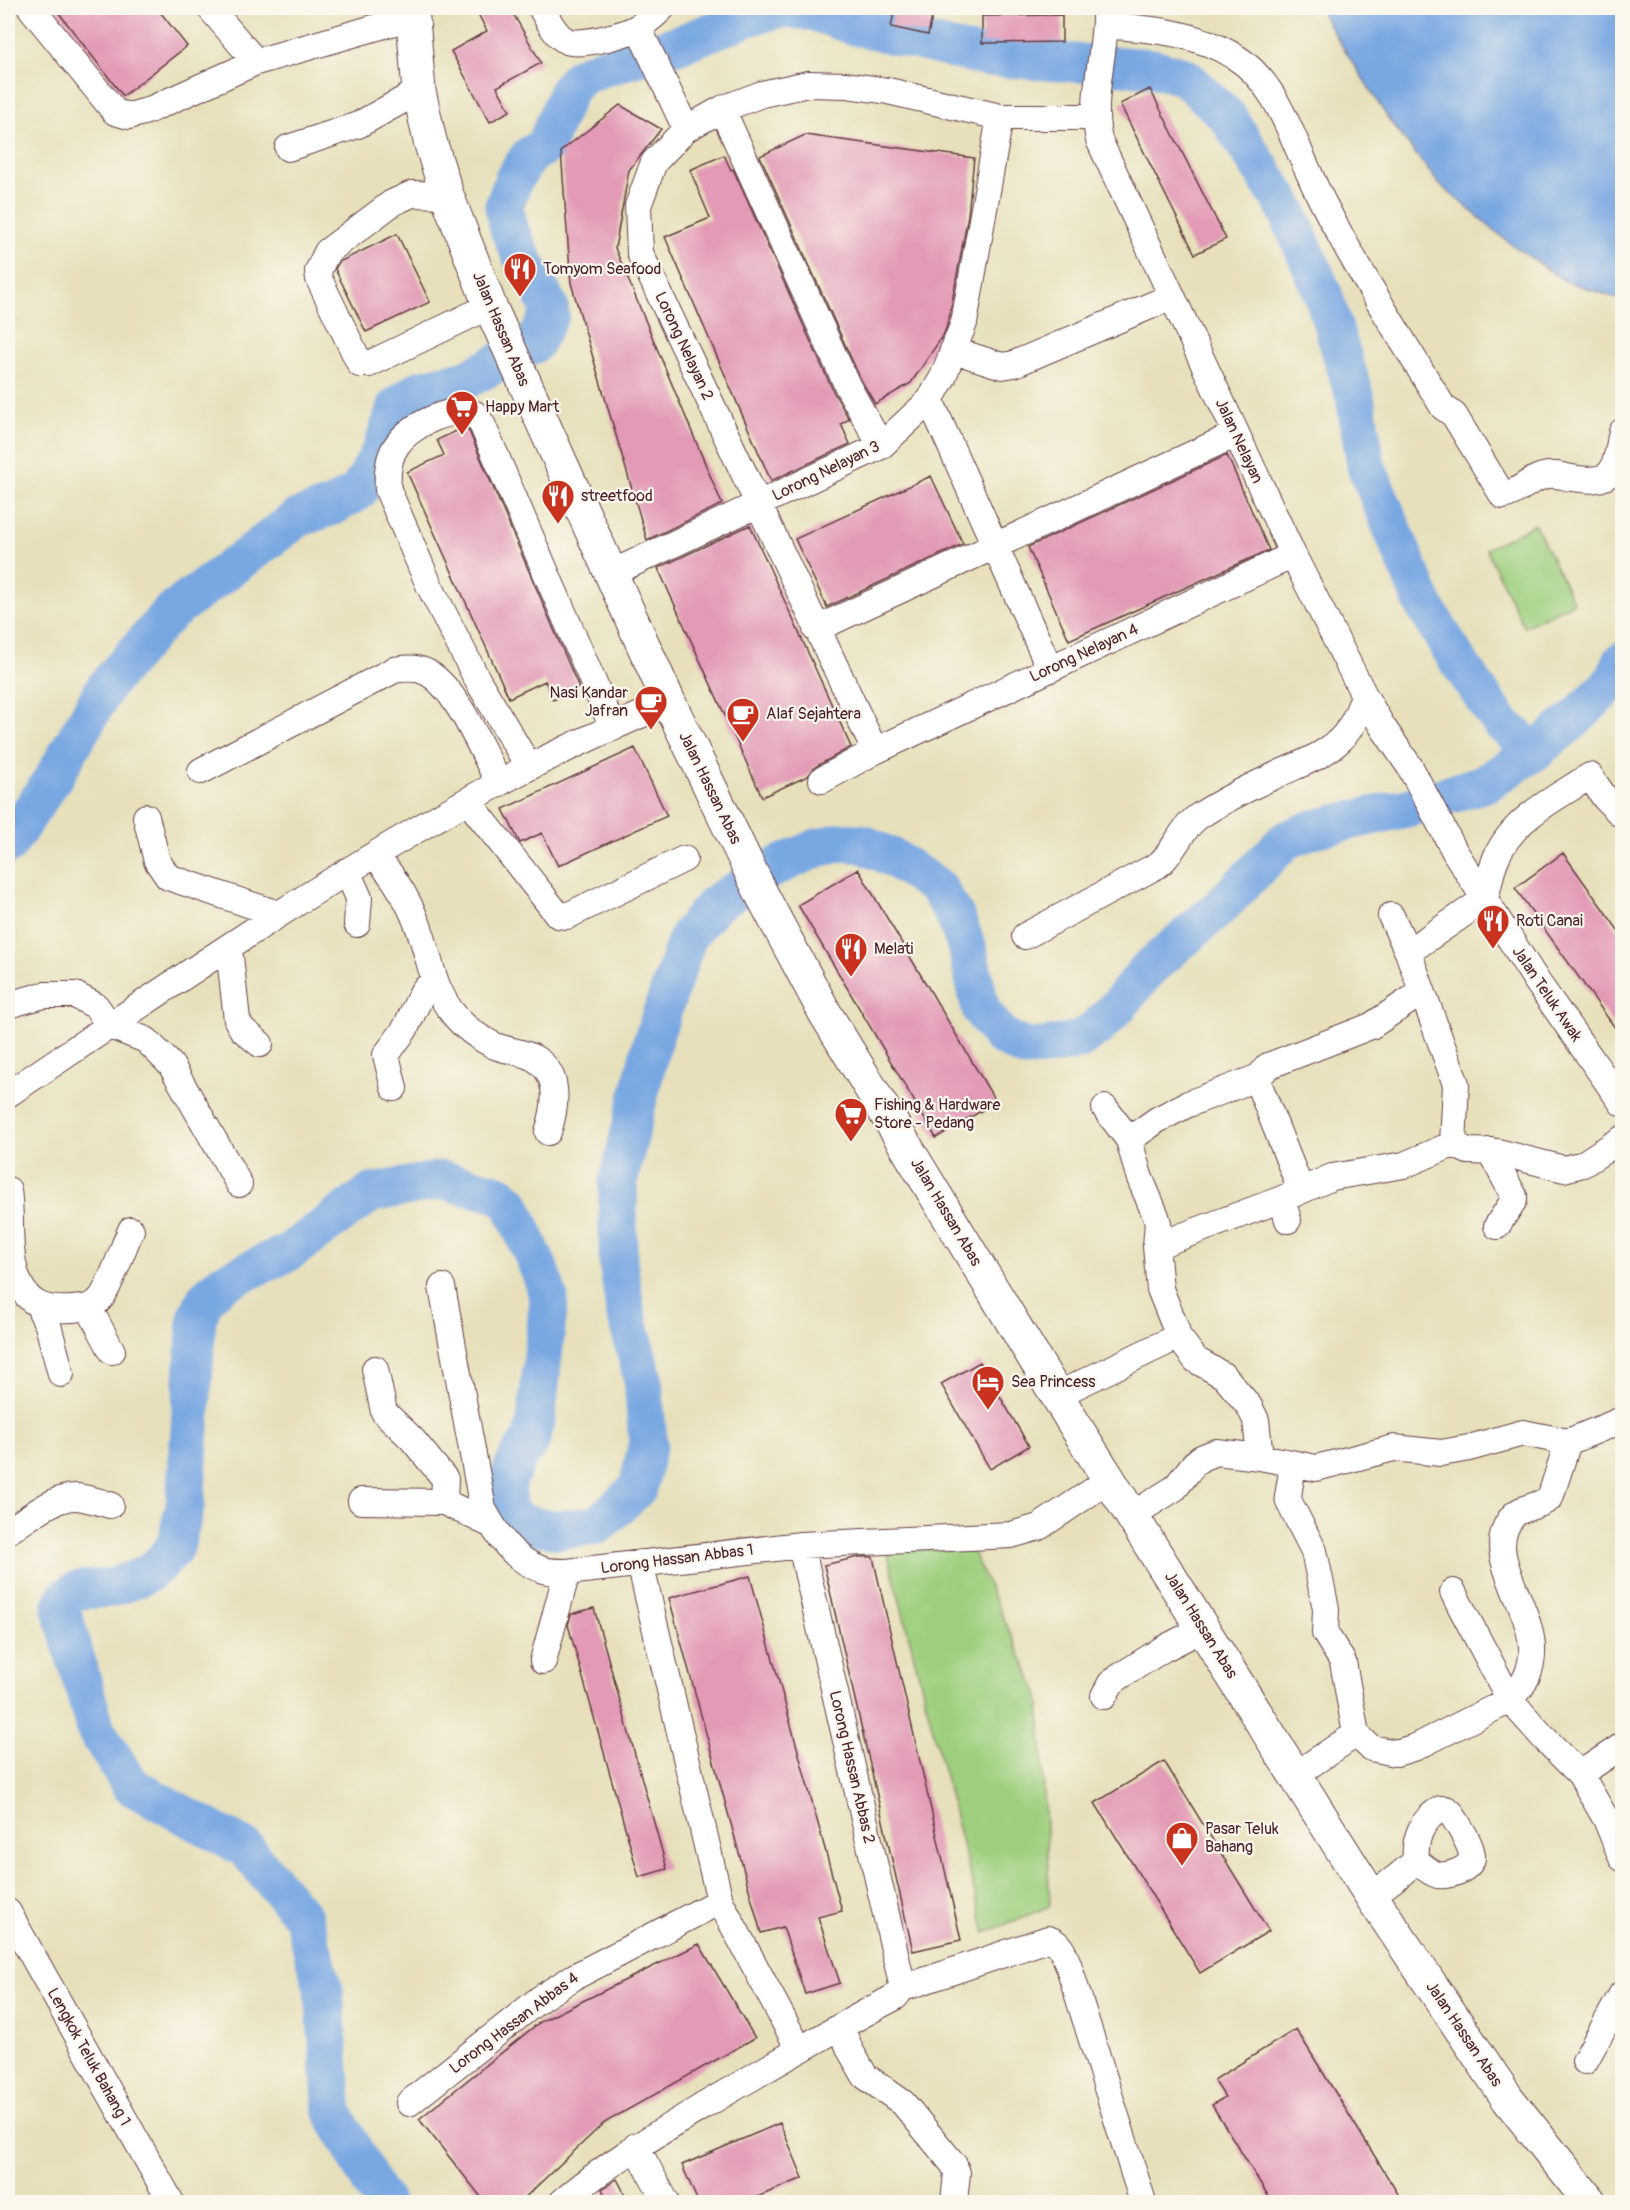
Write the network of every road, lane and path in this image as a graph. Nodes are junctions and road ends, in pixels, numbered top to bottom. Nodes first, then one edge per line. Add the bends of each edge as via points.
1 (31, 8) edge
2 (210, 8) edge
3 (541, 8) edge
4 (662, 8) edge
5 (412, 12) edge
6 (1105, 26) edge
7 (647, 45) junction
8 (256, 62) junction
9 (419, 91) junction
10 (1097, 105) junction
11 (722, 109) junction
12 (1000, 117) junction
13 (686, 129) junction
14 (288, 148) dead end
15 (447, 195) junction
16 (1171, 297) junction
17 (490, 306) junction
18 (953, 350) junction
19 (930, 400) junction
20 (1623, 432) edge
21 (1236, 434) junction
22 (881, 446) junction
23 (758, 504) junction
24 (994, 547) junction
25 (1293, 555) junction
26 (610, 574) junction
27 (816, 629) junction
28 (1050, 669) junction
29 (1364, 695) junction
30 (669, 702) junction
31 (613, 728) junction
32 (875, 752) junction
33 (530, 767) junction
34 (201, 771) dead end
35 (822, 780) dead end
36 (499, 783) junction
37 (468, 801) junction
38 (1623, 815) edge
39 (146, 817) dead end
40 (1455, 852) joint
41 (374, 855) junction
42 (684, 858) dead end
43 (347, 872) junction
44 (1485, 899) junction
45 (278, 914) junction
46 (1391, 916) dead end
47 (357, 924) dead end
48 (1025, 936) dead end
49 (229, 948) junction
50 (1408, 952) junction
51 (434, 981) junction
52 (1422, 992) junction
53 (8, 1005) edge
54 (110, 1026) junction
55 (260, 1044) dead end
56 (1259, 1077) junction
57 (393, 1088) dead end
58 (8, 1094) edge
59 (1623, 1103) edge
60 (1105, 1108) dead end
61 (548, 1132) dead end
62 (1623, 1139) edge
63 (1129, 1140) junction
64 (1454, 1144) junction
65 (1490, 1151) junction
66 (239, 1184) dead end
67 (8, 1190) edge
68 (1290, 1203) junction
69 (1497, 1226) dead end
70 (131, 1230) dead end
71 (1156, 1246) junction
72 (442, 1287) dead end
73 (38, 1305) junction
74 (89, 1308) junction
75 (1176, 1334) junction
76 (112, 1351) dead end
77 (375, 1369) dead end
78 (61, 1374) dead end
79 (1057, 1395) junction
80 (1623, 1420) edge
81 (1568, 1442) junction
82 (1260, 1457) junction
83 (1293, 1465) junction
84 (1109, 1480) junction
85 (361, 1501) dead end
86 (444, 1502) junction
87 (110, 1505) dead end
88 (1132, 1515) junction
89 (492, 1525) junction
90 (8, 1531) edge
91 (801, 1545) junction
92 (640, 1563) junction
93 (567, 1572) junction
94 (1453, 1592) dead end
95 (1204, 1628) junction
96 (543, 1660) dead end
97 (1104, 1696) dead end
98 (1510, 1700) junction
99 (1356, 1734) junction
100 (1623, 1746) edge
101 (1580, 1774) junction
102 (1295, 1775) junction
103 (1623, 1857) edge
104 (1416, 1861) dead end
105 (1371, 1896) junction
106 (720, 1901) junction
107 (8, 1912) edge
108 (903, 1988) junction
109 (1621, 2000) edge
110 (841, 2026) junction
111 (799, 2049) junction
112 (1585, 2061) dead end
113 (409, 2103) dead end
114 (636, 2146) junction
115 (171, 2202) edge
116 (562, 2202) edge
117 (666, 2202) edge
118 (954, 2202) edge
119 (1143, 2202) edge
120 (1590, 2202) edge

1 - 8 street via 122,116 147,111
2 - 8 street
3 - 7 street via 565,40
4 - 7 street
5 - 8 street
5 - 9 main road, Jalan Hassan Abas
6 - 10 street, Jalan Nelayan
6 - 20 street via 1178,33 1203,41 1234,56 1267,87 1348,249 1443,407 1454,415 1503,496 1548,475 1602,480 1612,472
7 - 13 street
9 - 14 street via 358,125
9 - 15 main road, Jalan Hassan Abas
10 - 12 street, Lorong Nelayan 2
10 - 16 street, Jalan Nelayan via 1099,140
11 - 12 street, Lorong Nelayan 2 via 762,94 807,84 846,85
11 - 13 street, Lorong Nelayan 2
11 - 22 street via 849,387
12 - 18 street, Lorong Nelayan 3 via 971,291
13 - 23 street, Lorong Nelayan 2 via 654,162 638,206 640,253
15 - 17 main road, Jalan Hassan Abas
15 - 17 street via 412,194 392,203 327,252 318,271 319,279 363,365
16 - 18 street via 1014,364 1002,366
16 - 21 street, Jalan Nelayan
17 - 26 main road, Jalan Hassan Abas
18 - 19 street, Lorong Nelayan 3
19 - 22 street, Lorong Nelayan 3
19 - 24 street
21 - 24 street
21 - 25 street, Jalan Nelayan
22 - 23 street, Lorong Nelayan 3
23 - 26 street, Lorong Nelayan 3
23 - 27 street, Lorong Nelayan 2
24 - 27 street
24 - 28 street
25 - 28 street, Lorong Nelayan 4
25 - 29 street, Jalan Nelayan
26 - 30 main road, Jalan Hassan Abas
27 - 32 street, Lorong Nelayan 2
28 - 32 street, Lorong Nelayan 4
29 - 40 street, Jalan Nelayan via 1410,767
29 - 48 street via 1357,717 1341,739 1320,755 1211,809 1186,828 1158,865
30 - 31 street
30 - 79 main road, Jalan Hassan Abas via 762,895 825,1013
31 - 33 street
31 - 33 street via 476,414 459,411 426,423 396,445 387,477 388,490 467,660
32 - 35 street, Lorong Nelayan 4
33 - 36 street
34 - 36 street via 394,670 410,668 425,671 451,693
36 - 37 street
37 - 41 street
37 - 42 street via 562,916
38 - 44 street via 1590,776 1518,826 1496,858
39 - 45 street via 157,861 168,877
40 - 44 street, Jalan Teluk Awak
41 - 43 street
41 - 51 street via 407,900
43 - 45 street
43 - 47 street via 359,898
44 - 50 street
44 - 59 street, Jalan Teluk Awak via 1538,983
45 - 49 street
46 - 50 street
49 - 54 street
49 - 55 street via 237,1020
50 - 52 street
51 - 57 street via 423,991 405,1029 386,1055
51 - 61 street via 462,1024 495,1046 540,1062 555,1087 554,1115
52 - 56 street via 1371,1026 1268,1066
52 - 64 street via 1456,1084
53 - 54 street via 67,993 90,1001
54 - 58 street
54 - 66 street via 146,1040 171,1065
56 - 63 street via 1188,1104
56 - 68 street
60 - 63 street
62 - 65 street via 1583,1164 1564,1169
63 - 71 street via 1158,1223
64 - 65 street via 1468,1151
64 - 68 street via 1404,1165 1332,1177
65 - 69 street via 1514,1196
67 - 73 street via 15,1269 24,1291
68 - 71 street
70 - 74 street via 102,1297
71 - 75 street via 1160,1289
72 - 89 street, Lorong Hassan Abbas 1 via 481,1500
73 - 74 street via 54,1310
73 - 78 street via 48,1325
74 - 76 street
75 - 79 street via 1171,1340
75 - 82 street via 1196,1360 1224,1376 1250,1406 1256,1420
77 - 86 street via 384,1412 445,1479
79 - 84 main road, Jalan Hassan Abas
80 - 81 street
81 - 83 street via 1523,1432 1441,1453 1394,1448 1316,1468
81 - 98 street via 1551,1496 1546,1502 1515,1514 1503,1538 1506,1565 1534,1644 1530,1671
82 - 83 street
82 - 88 street via 1216,1452 1207,1455 1194,1464 1175,1488
83 - 99 street via 1289,1502 1314,1551 1326,1609 1325,1633 1343,1662
84 - 88 main road, Jalan Hassan Abas
84 - 91 street, Lorong Hassan Abbas 1 via 1039,1527 1011,1535
85 - 86 street
86 - 89 street
87 - 90 street via 77,1497 66,1499
88 - 95 main road, Jalan Hassan Abas
89 - 93 street, Lorong Hassan Abbas 1 via 502,1541 524,1560 543,1570
91 - 92 street, Lorong Hassan Abbas 1
91 - 108 street, Lorong Hassan Abbas 2
92 - 93 street, Lorong Hassan Abbas 1
92 - 106 street
93 - 96 street
94 - 98 street
95 - 97 street via 1122,1675 1111,1683
95 - 102 main road, Jalan Hassan Abas
98 - 99 street via 1396,1753 1371,1748
98 - 101 street
99 - 102 street
100 - 101 street
101 - 103 street
102 - 105 main road, Jalan Hassan Abas
104 - 105 street
105 - 120 main road, Jalan Hassan Abas via 1508,2099
106 - 111 street
106 - 113 street, Lorong Hassan Abbas 4 via 574,1977
107 - 115 street, Lengkok Teluk Bahang 1
108 - 110 street via 895,1997
108 - 119 street via 1042,1940 1053,1940 1068,1964
109 - 112 street
110 - 111 street
110 - 118 street via 865,2076 903,2103 954,2165
111 - 114 street
114 - 116 street
114 - 117 street

